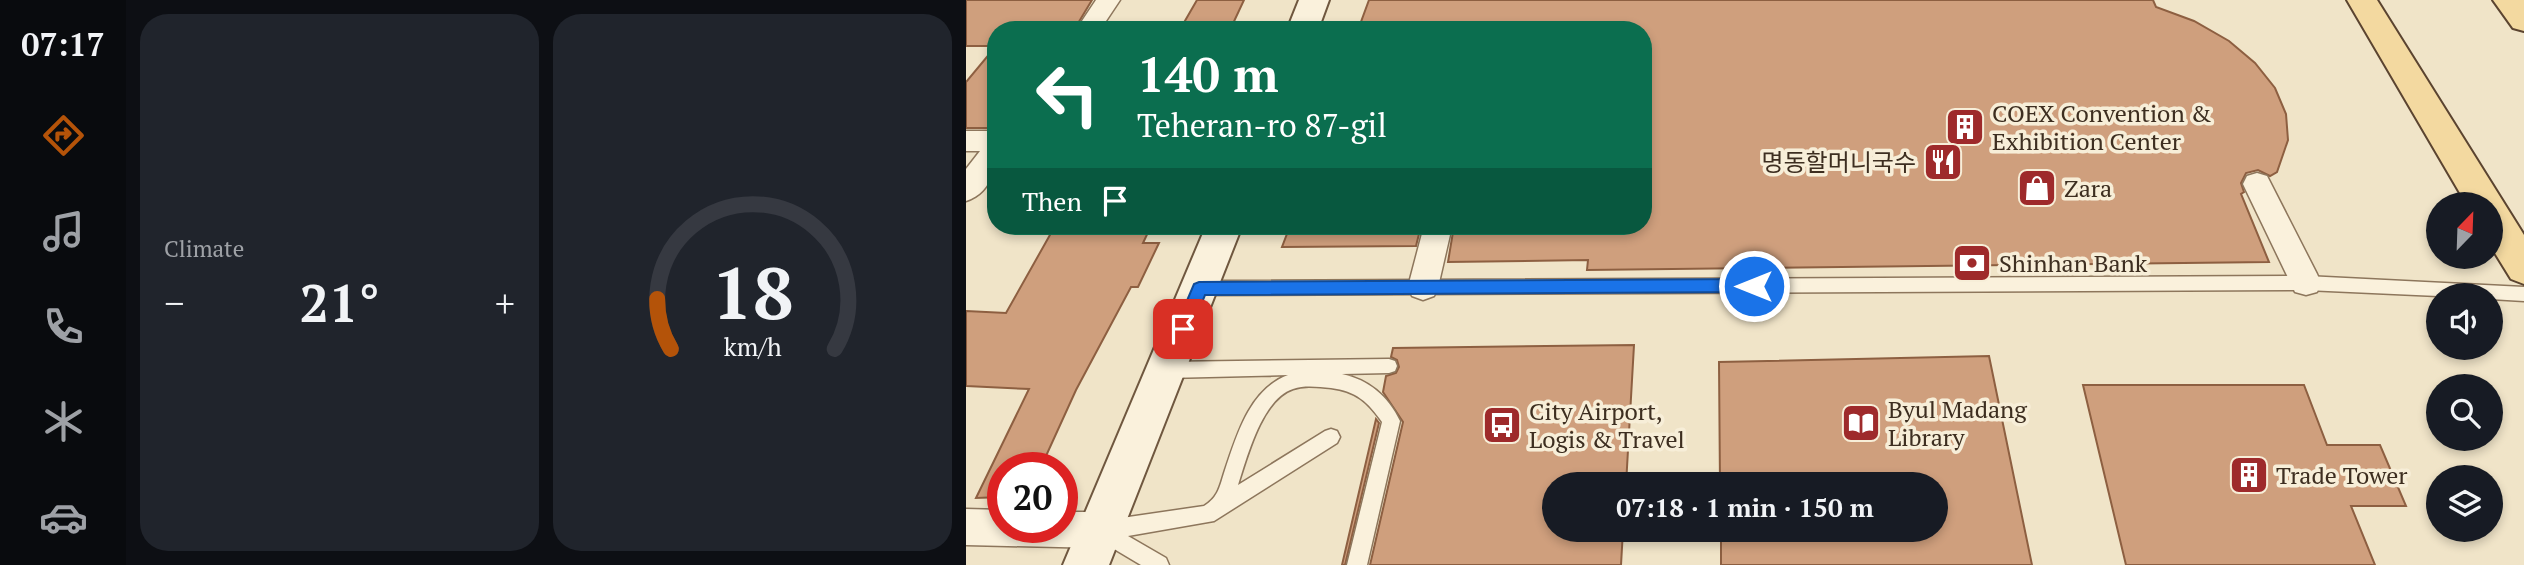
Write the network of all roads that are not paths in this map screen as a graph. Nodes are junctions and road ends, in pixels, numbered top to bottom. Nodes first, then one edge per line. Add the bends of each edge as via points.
1 (1108, 0) edge
2 (1314, 0) edge
3 (2362, 0) edge
4 (2508, 0) edge
5 (1094, 21) edge
6 (1306, 21) edge
7 (2524, 21) edge
8 (966, 141) edge
9 (987, 141) edge
10 (987, 161) edge
11 (2257, 184) dead end
12 (966, 190) edge
13 (2478, 192) edge
14 (2503, 233) edge
15 (1220, 235) edge
16 (1436, 235) edge
17 (2524, 268) edge
18 (2306, 283) junction
19 (1199, 288) junction
20 (1423, 288) junction
21 (2524, 294) edge
22 (1389, 366) dead end
23 (1167, 370) junction
24 (1331, 437) dead end
25 (1223, 503) junction
26 (966, 527) edge
27 (1094, 547) edge
28 (1159, 565) edge
29 (1357, 565) edge

1 - 5 street
2 - 6 street
3 - 13 main road
4 - 7 main road
8 - 9 street
10 - 12 street
11 - 18 street
14 - 17 main road
15 - 19 street
16 - 20 street
18 - 20 lane
18 - 21 lane
19 - 20 lane
19 - 23 street
22 - 23 lane
23 - 27 street
24 - 25 lane
25 - 27 lane via 1207,515
25 - 29 lane via 1259,408 1279,387 1305,378 1347,381 1374,394 1391,421
26 - 27 street
27 - 28 lane

